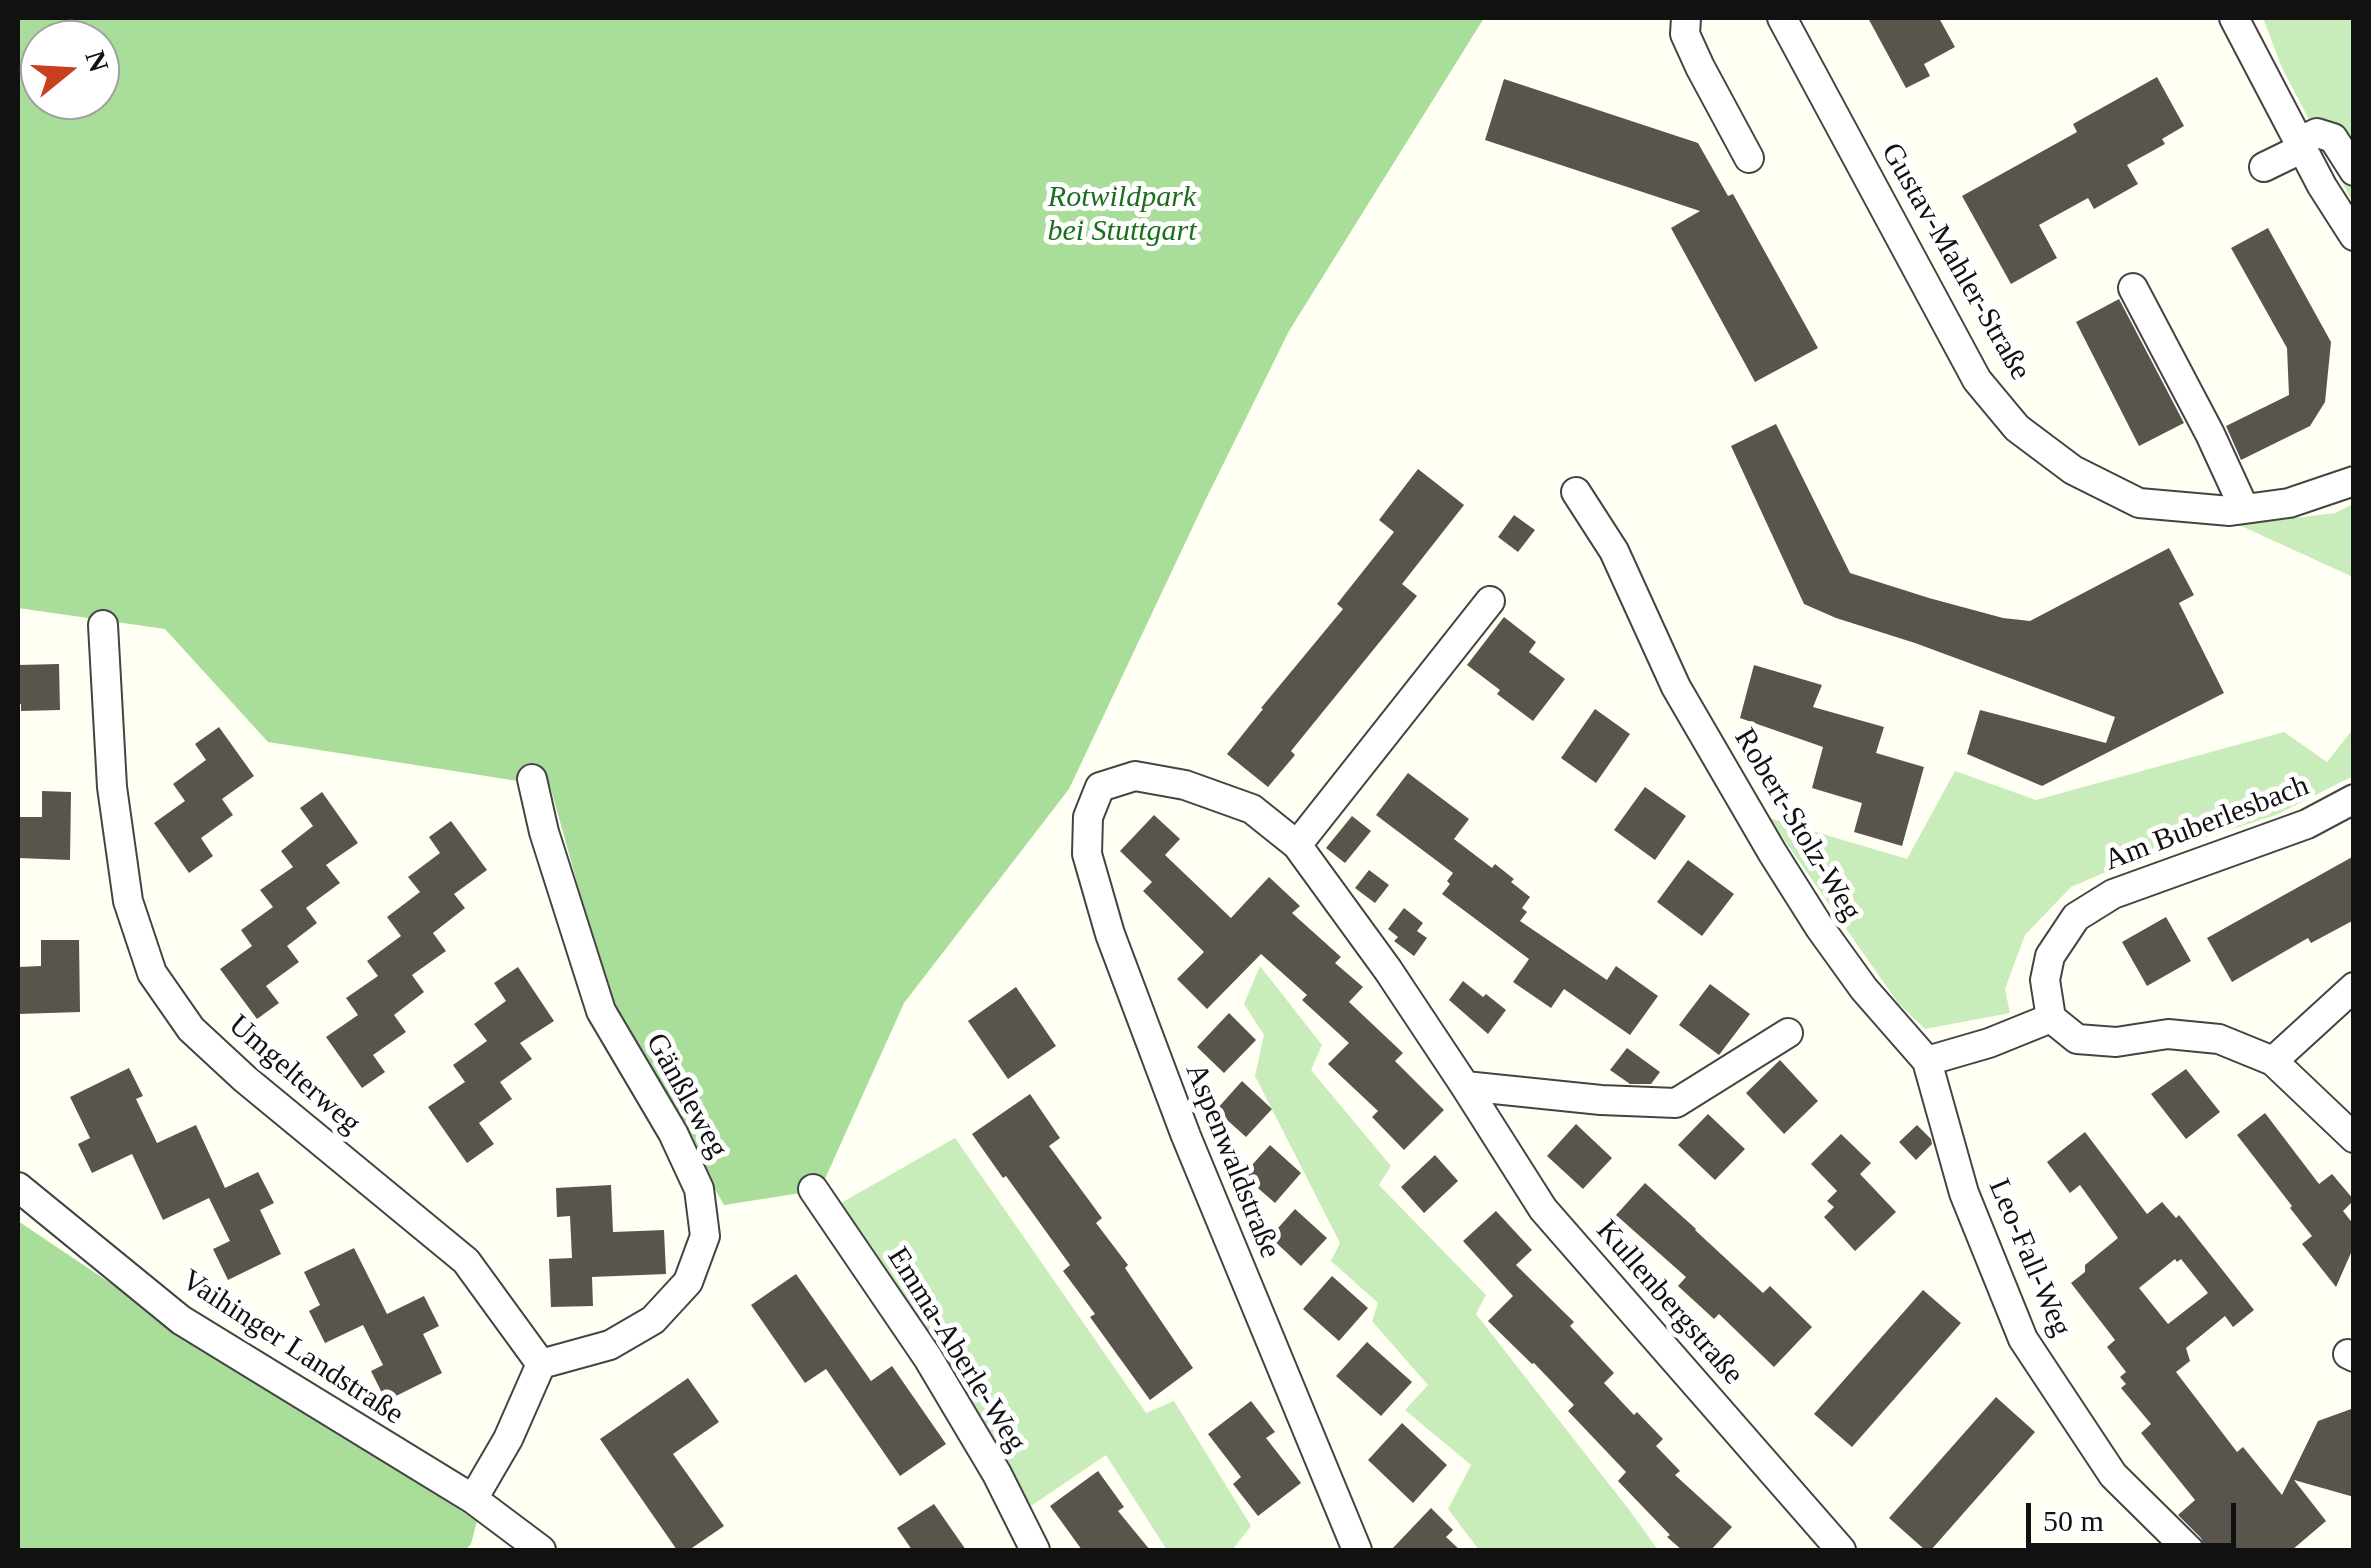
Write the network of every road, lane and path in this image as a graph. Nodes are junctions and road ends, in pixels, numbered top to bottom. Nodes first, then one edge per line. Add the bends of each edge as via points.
1 (1686, 18) edge
2 (1782, 18) edge
3 (2234, 18) edge
4 (2301, 145) junction
5 (1749, 158) dead end
6 (2264, 167) dead end
7 (2354, 171) edge
8 (2354, 236) edge
9 (2133, 288) dead end
10 (2354, 482) edge
11 (1576, 492) dead end
12 (2244, 508) junction
13 (1490, 601) dead end
14 (103, 625) dead end
15 (532, 779) dead end
16 (1100, 787) joint
17 (2354, 798) edge
18 (1297, 845) junction
19 (2354, 987) edge
20 (2050, 1018) junction
21 (1788, 1033) dead end
22 (1927, 1061) junction
23 (2273, 1061) junction
24 (1465, 1086) junction
25 (2354, 1138) edge
26 (18, 1187) edge
27 (813, 1189) dead end
28 (541, 1364) junction
29 (473, 1499) junction
30 (541, 1550) edge
31 (1035, 1550) edge
32 (1357, 1550) edge
33 (1842, 1550) edge
34 (2189, 1550) edge

1 - 5 street via 1685,34
2 - 12 street, Gustav-Mahler-Straße via 1970,368 2018,428 2073,470 2139,502
3 - 4 street
4 - 6 street
4 - 7 street via 2317,133 2334,138
4 - 8 street
9 - 12 street
10 - 12 street, Gustav-Mahler-Straße
11 - 22 street, Robert-Stolz-Weg via 1614,551 1676,686 1772,852 1864,989
13 - 18 street
14 - 28 street, Umgelterweg via 112,787 128,901 152,972 191,1029 244,1079 466,1261
15 - 28 street, Gänßleweg via 601,1011 699,1189 705,1236 688,1282 653,1320 610,1345
16 - 18 street, Kullenbergstraße via 1135,776 1185,785 1252,809
16 - 32 street, Aspenwaldstraße via 1088,816 1087,854 1110,934
17 - 20 street, Am Buberlesbach via 2307,824 2112,894 2076,917 2050,956 2044,980
18 - 24 street, Kullenbergstraße
19 - 23 street
20 - 22 street
20 - 23 street via 2077,1039 2218,1039
21 - 24 street via 1676,1103
22 - 34 street, Leo-Fall-Weg via 1964,1193 2023,1339 2113,1475
23 - 25 street
24 - 33 street, Kullenbergstraße via 1542,1209
26 - 29 street, Vaihinger Landstraße via 181,1320
27 - 31 street, Emma-Aberle-Weg via 928,1358
28 - 29 street
29 - 30 street, Vaihinger Landstraße

